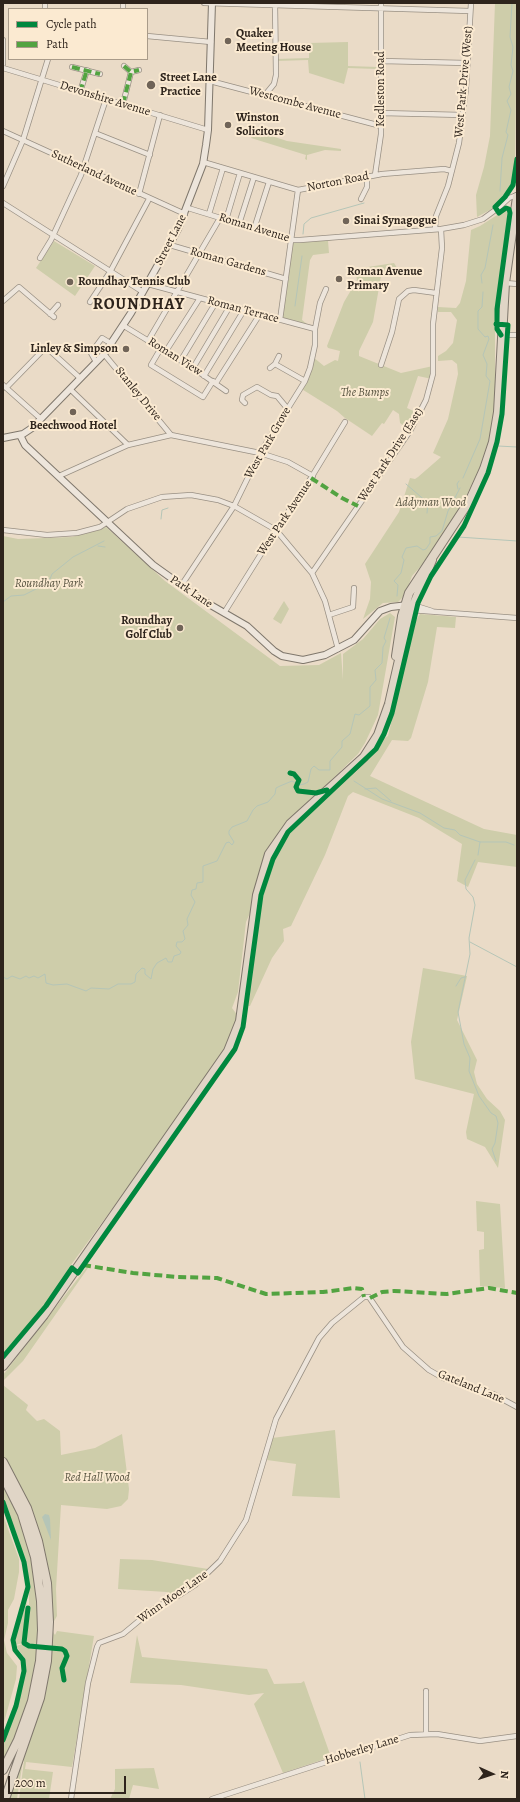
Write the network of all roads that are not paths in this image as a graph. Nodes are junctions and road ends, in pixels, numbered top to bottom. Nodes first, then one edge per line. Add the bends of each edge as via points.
1 (204, 3) edge
2 (212, 3) edge
3 (471, 3) edge
4 (275, 5) edge
5 (381, 6) edge
6 (470, 11) junction
7 (148, 36) edge
8 (3, 40) edge
9 (211, 42) junction
10 (48, 60) edge
11 (381, 61) junction
12 (467, 63) junction
13 (3, 64) edge
14 (124, 66) dead end
15 (72, 67) dead end
16 (3, 68) edge
17 (87, 70) junction
18 (139, 70) dead end
19 (131, 72) junction
20 (100, 74) dead end
21 (43, 80) junction
22 (210, 81) junction
23 (80, 92) junction
24 (265, 95) junction
25 (106, 98) junction
26 (123, 104) junction
27 (381, 113) junction
28 (160, 115) junction
29 (463, 115) junction
30 (381, 126) junction
31 (208, 130) junction
32 (3, 131) edge
33 (95, 133) junction
34 (23, 140) junction
35 (150, 155) junction
36 (203, 162) junction
37 (223, 168) junction
38 (84, 169) junction
39 (452, 171) junction
40 (240, 173) junction
41 (375, 175) junction
42 (254, 177) junction
43 (367, 177) junction
44 (269, 182) junction
45 (3, 186) edge
46 (298, 190) junction
47 (139, 194) junction
48 (149, 199) junction
49 (361, 199) dead end
50 (517, 199) edge
51 (506, 202) junction
52 (3, 203) edge
53 (188, 208) junction
54 (185, 214) junction
55 (208, 214) junction
56 (220, 218) junction
57 (226, 220) junction
58 (239, 224) junction
59 (254, 229) junction
60 (435, 229) junction
61 (441, 229) junction
62 (515, 233) edge
63 (54, 236) junction
64 (292, 240) junction
65 (170, 245) junction
66 (200, 254) junction
67 (40, 258) dead end
68 (110, 272) junction
69 (286, 279) junction
70 (505, 283) junction
71 (148, 284) junction
72 (517, 284) edge
73 (326, 289) dead end
74 (179, 291) junction
75 (144, 292) junction
76 (436, 293) junction
77 (200, 298) junction
78 (3, 302) edge
79 (90, 302) dead end
80 (216, 302) junction
81 (58, 305) dead end
82 (230, 306) junction
83 (244, 310) junction
84 (260, 314) junction
85 (280, 320) junction
86 (124, 326) junction
87 (315, 329) junction
88 (501, 334) junction
89 (517, 335) edge
90 (148, 340) junction
91 (112, 344) junction
92 (161, 348) junction
93 (166, 351) junction
94 (104, 354) junction
95 (279, 356) dead end
96 (181, 360) junction
97 (96, 362) junction
98 (275, 364) junction
99 (381, 365) dead end
100 (193, 368) junction
101 (270, 368) dead end
102 (204, 376) junction
103 (80, 378) junction
104 (305, 381) junction
105 (214, 382) junction
106 (5, 387) edge
107 (70, 389) junction
108 (226, 391) dead end
109 (245, 403) dead end
110 (287, 408) junction
111 (41, 419) junction
112 (345, 422) dead end
113 (20, 435) junction
114 (171, 435) junction
115 (3, 438) edge
116 (128, 445) junction
117 (260, 453) junction
118 (59, 476) junction
119 (313, 476) junction
120 (234, 506) junction
121 (107, 523) junction
122 (3, 530) edge
123 (276, 530) junction
124 (312, 573) junction
125 (181, 586) junction
126 (354, 588) dead end
127 (408, 608) junction
128 (224, 613) junction
129 (328, 615) junction
130 (517, 618) edge
131 (338, 649) junction
132 (364, 1297) joint
133 (3, 1366) edge
134 (517, 1407) edge
135 (3, 1462) edge
136 (3, 1476) edge
137 (426, 1691) dead end
138 (426, 1733) junction
139 (517, 1736) edge
140 (3, 1770) edge
141 (5, 1799) edge
142 (71, 1799) edge
143 (212, 1799) edge

1 - 2 street
2 - 4 street
2 - 9 street, Street Lane
3 - 6 street, West Park Drive (West)
4 - 5 street
4 - 24 street via 276,75 274,84
5 - 6 street
5 - 11 street, Kedleston Road
6 - 12 street, West Park Drive (West)
7 - 9 street
8 - 13 street
9 - 22 street, Street Lane
10 - 21 street
11 - 12 street
11 - 27 street, Kedleston Road
12 - 29 street, West Park Drive (West)
14 - 19 street
15 - 17 street
16 - 21 street, Devonshire Avenue
17 - 20 street
17 - 23 street
18 - 19 street
19 - 26 street
21 - 23 street, Devonshire Avenue
21 - 34 street
22 - 24 street, Westcombe Avenue
22 - 31 street, Street Lane
23 - 25 street, Devonshire Avenue
24 - 30 street, Westcombe Avenue
25 - 26 street, Devonshire Avenue
25 - 33 street
26 - 28 street, Devonshire Avenue
27 - 29 street
27 - 30 street, Kedleston Road
28 - 31 street, Devonshire Avenue
28 - 35 street
29 - 39 street, West Park Drive (West)
30 - 41 street, Kedleston Road
31 - 36 street, Street Lane
32 - 34 street, Sutherland Avenue
33 - 35 street
33 - 38 street
34 - 38 street, Sutherland Avenue
34 - 45 street
35 - 47 street
36 - 37 street, Norton Road
36 - 53 street, Street Lane
37 - 40 street, Norton Road
37 - 55 street
38 - 47 street, Sutherland Avenue
38 - 63 street
39 - 41 street, Norton Road via 444,169
39 - 60 street, West Park Drive (West) via 436,216
40 - 42 street, Norton Road
40 - 57 street
41 - 43 street, Norton Road
42 - 44 street, Norton Road
42 - 58 street
43 - 46 street, Norton Road
43 - 49 street via 367,187
44 - 46 street, Norton Road
44 - 59 street
46 - 64 street
47 - 48 street, Sutherland Avenue
48 - 54 street, Sutherland Avenue
48 - 68 street
50 - 51 street
50 - 51 street, Roman Avenue via 509,198
50 - 62 highway
51 - 61 street, Roman Avenue via 483,219
52 - 63 street
53 - 54 street, Street Lane
53 - 55 street, Roman Avenue
54 - 65 street, Street Lane
55 - 56 street, Roman Avenue
56 - 57 street, Roman Avenue
56 - 66 street
57 - 58 street, Roman Avenue
58 - 59 street, Roman Avenue
59 - 64 street, Roman Avenue
60 - 61 street, Roman Avenue
60 - 64 street, Roman Avenue
61 - 76 street, West Park Drive (East) via 442,248
62 - 70 highway
63 - 67 street
63 - 68 street
64 - 69 street
65 - 66 street, Roman Gardens
65 - 71 street, Street Lane
66 - 69 street, Roman Gardens
66 - 74 street
68 - 75 street
68 - 79 street
69 - 85 street
70 - 72 street
70 - 88 highway
71 - 74 street, Roman Terrace
71 - 75 street, Street Lane
73 - 87 street, West Park Grove via 320,303
74 - 77 street, Roman Terrace
74 - 90 street
75 - 86 street, Street Lane
76 - 99 street via 414,290 403,294 399,299
76 - 124 street, West Park Drive (East) via 433,374 420,414
77 - 80 street, Roman Terrace
77 - 93 street
78 - 81 street via 19,287 52,316
80 - 82 street, Roman Terrace
80 - 96 street
82 - 83 street, Roman Terrace
82 - 100 street
83 - 84 street, Roman Terrace
83 - 102 street
84 - 85 street, Roman Terrace
84 - 105 street
85 - 87 street, Roman Terrace
86 - 90 street, Roman View
86 - 91 street, Street Lane
87 - 104 street, West Park Grove via 313,357
88 - 89 street
88 - 127 highway via 498,412 489,454 470,500 432,560
90 - 92 street, Roman View
91 - 94 street, Street Lane
91 - 97 street via 102,338 91,353
92 - 93 street, Roman View
92 - 105 street via 151,365 203,397
93 - 96 street, Roman View
94 - 97 street, Street Lane
94 - 114 street, Stanley Drive
95 - 98 street
96 - 100 street, Roman View
97 - 103 street, Street Lane
98 - 101 street
98 - 104 street
100 - 102 street, Roman View
102 - 105 street, Roman View
103 - 106 street via 46,347
103 - 107 street, Street Lane
104 - 110 street, West Park Grove
105 - 108 street, Roman View
106 - 111 street
107 - 111 street, Street Lane
107 - 116 street
109 - 110 street via 240,400 257,386 277,396
110 - 117 street, West Park Grove
111 - 113 street, Street Lane
112 - 119 street, West Park Avenue
113 - 115 street, Street Lane
113 - 118 street, Park Lane via 25,445
114 - 116 street
114 - 117 street
116 - 118 street
117 - 119 street via 288,462
117 - 120 street, West Park Grove
118 - 121 street, Park Lane
119 - 123 street, West Park Avenue
120 - 121 street via 191,495 178,495 138,504
120 - 123 street
120 - 125 street, West Park Grove
121 - 122 street via 77,533 47,534
121 - 125 street, Park Lane via 153,565
123 - 124 street
123 - 128 street, West Park Avenue
124 - 129 street
125 - 128 street, Park Lane
126 - 129 street via 353,607
127 - 130 street
127 - 131 street, Park Lane via 385,609 376,614 354,640
127 - 133 highway via 396,654 386,716 371,747 353,768 290,824 269,854 257,895 240,1021 228,1050 44,1315
128 - 131 street, Park Lane via 247,626 274,651 292,659 312,659
129 - 131 street
132 - 134 street, Gateland Lane via 370,1298 403,1347 429,1370 443,1378 493,1394
132 - 142 street, Winn Moor Lane via 326,1328 311,1352 276,1419 246,1520 220,1561 195,1585 152,1610 123,1634 99,1643 88,1682
135 - 141 highway via 24,1502 38,1541 46,1583 49,1622 47,1656 40,1698
136 - 140 highway via 22,1514 35,1557 42,1630 40,1661 30,1708
137 - 138 street
138 - 139 street, Hobberley Lane via 480,1741
138 - 143 street, Hobberley Lane via 403,1737

